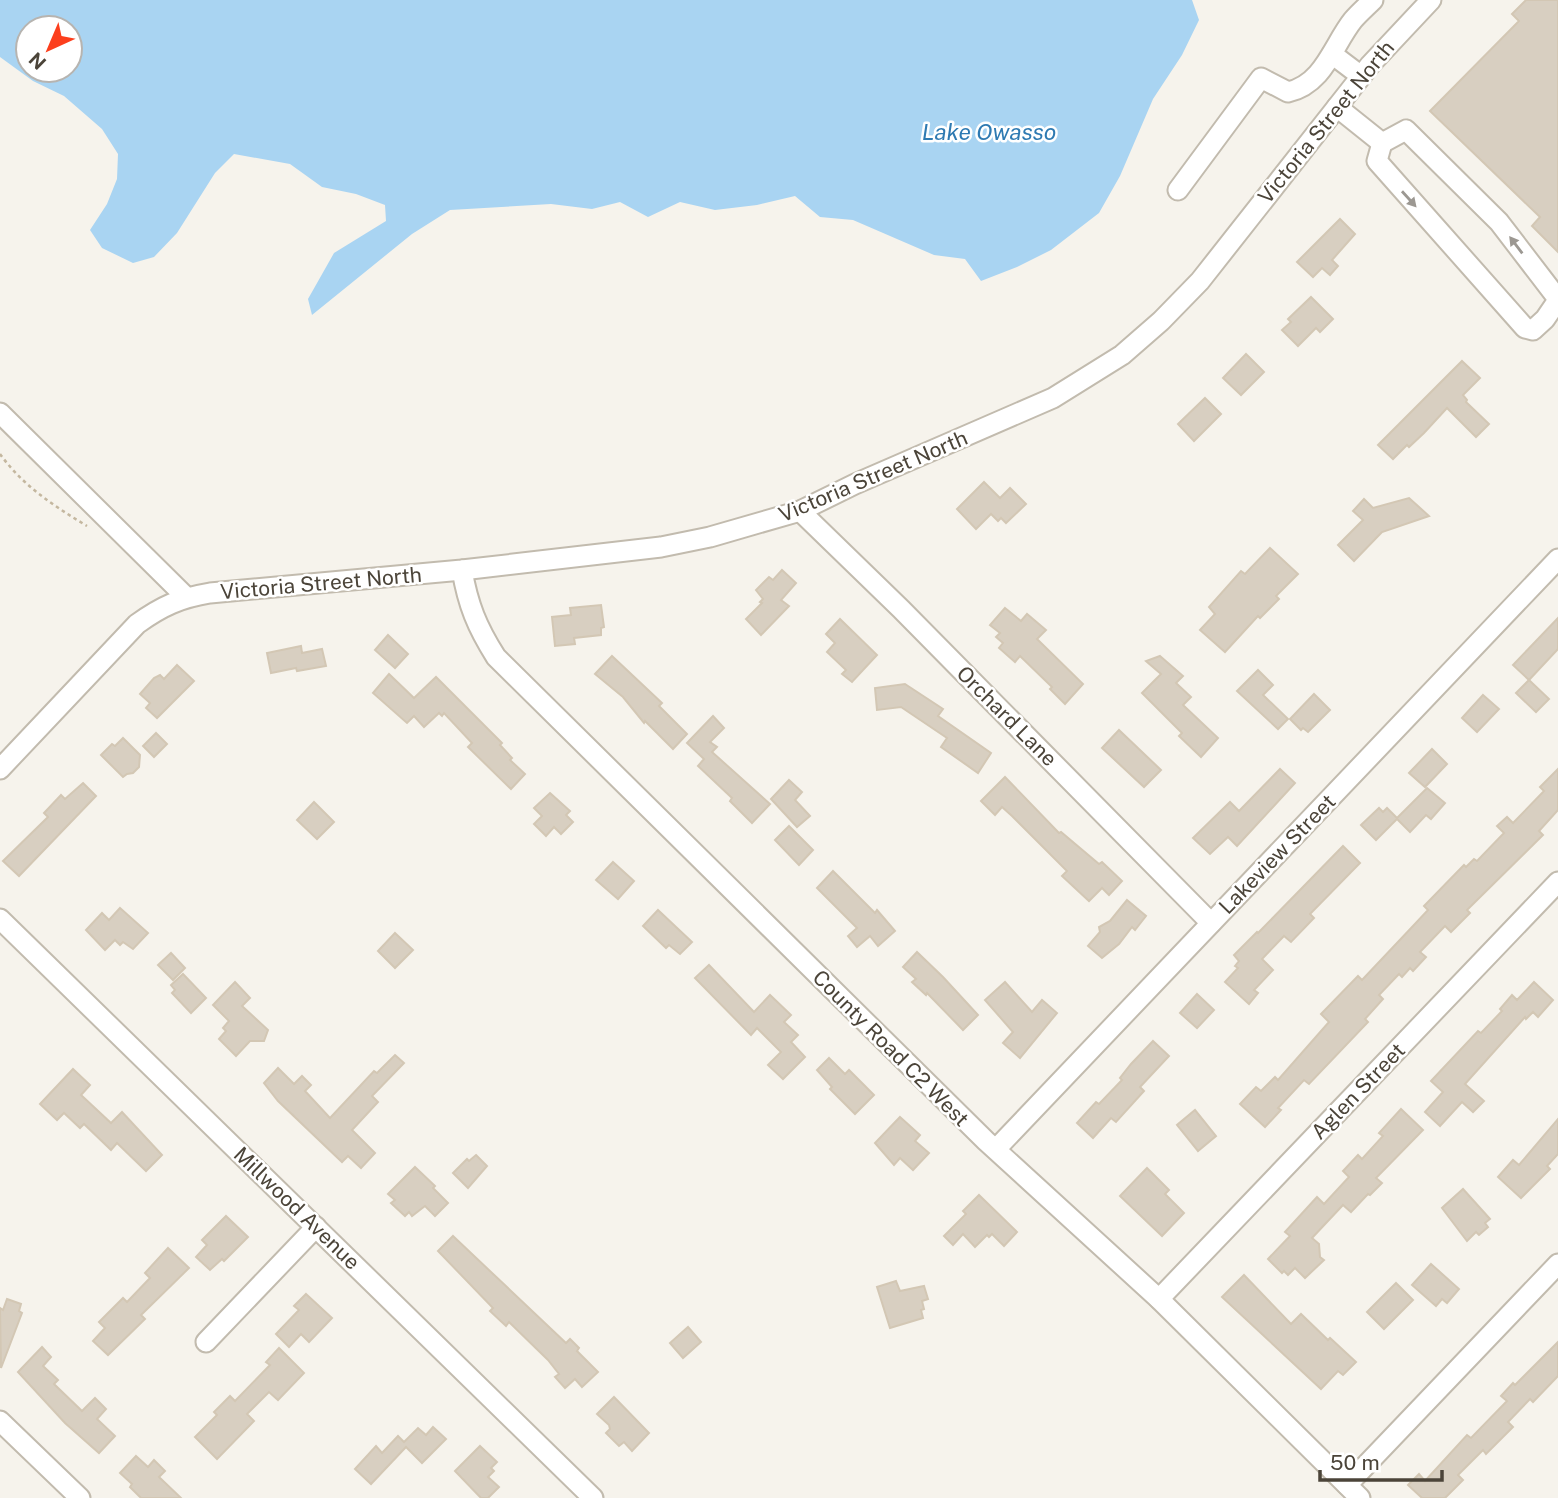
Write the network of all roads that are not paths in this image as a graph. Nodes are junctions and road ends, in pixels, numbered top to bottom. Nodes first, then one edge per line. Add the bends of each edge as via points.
1 (1373, 0) edge
2 (1431, 0) edge
3 (1332, 54) junction
4 (1361, 76) junction
5 (1337, 107) junction
6 (1382, 143) junction
7 (1178, 190) dead end
8 (1558, 299) edge
9 (0, 413) edge
10 (800, 511) junction
11 (1558, 559) edge
12 (462, 570) junction
13 (186, 597) junction
14 (0, 769) edge
15 (1558, 882) edge
16 (0, 919) edge
17 (1211, 923) junction
18 (996, 1149) junction
19 (316, 1227) junction
20 (1558, 1264) edge
21 (1159, 1299) junction
22 (206, 1342) dead end
23 (0, 1420) edge
24 (1354, 1492) edge
25 (80, 1498) edge
26 (593, 1498) edge

1 - 3 street via 1352,21
2 - 4 street, Victoria Street North
3 - 4 street
3 - 7 street via 1309,84 1297,90 1288,92 1261,78
4 - 5 street, Victoria Street North
5 - 6 street
5 - 10 street, Victoria Street North via 1200,281 1122,355 1054,398
8 -> 6 street via 1499,222 1406,130
6 -> 8 street via 1377,161 1525,328 1539,326
9 - 13 street
10 - 12 street, Victoria Street North via 661,547
10 - 17 street, Orchard Lane
11 - 17 street, Lakeview Street
12 - 13 street, Victoria Street North
12 - 18 street, County Road C2 West via 468,603 496,657
13 - 14 street, Victoria Street North via 160,607 136,624
15 - 21 street, Aglen Street
16 - 19 street, Millwood Avenue
17 - 18 street, Lakeview Street
18 - 21 street, County Road C2 West
19 - 22 street
19 - 26 street, Millwood Avenue
20 - 24 street
21 - 24 street, County Road C2 West
23 - 25 street

